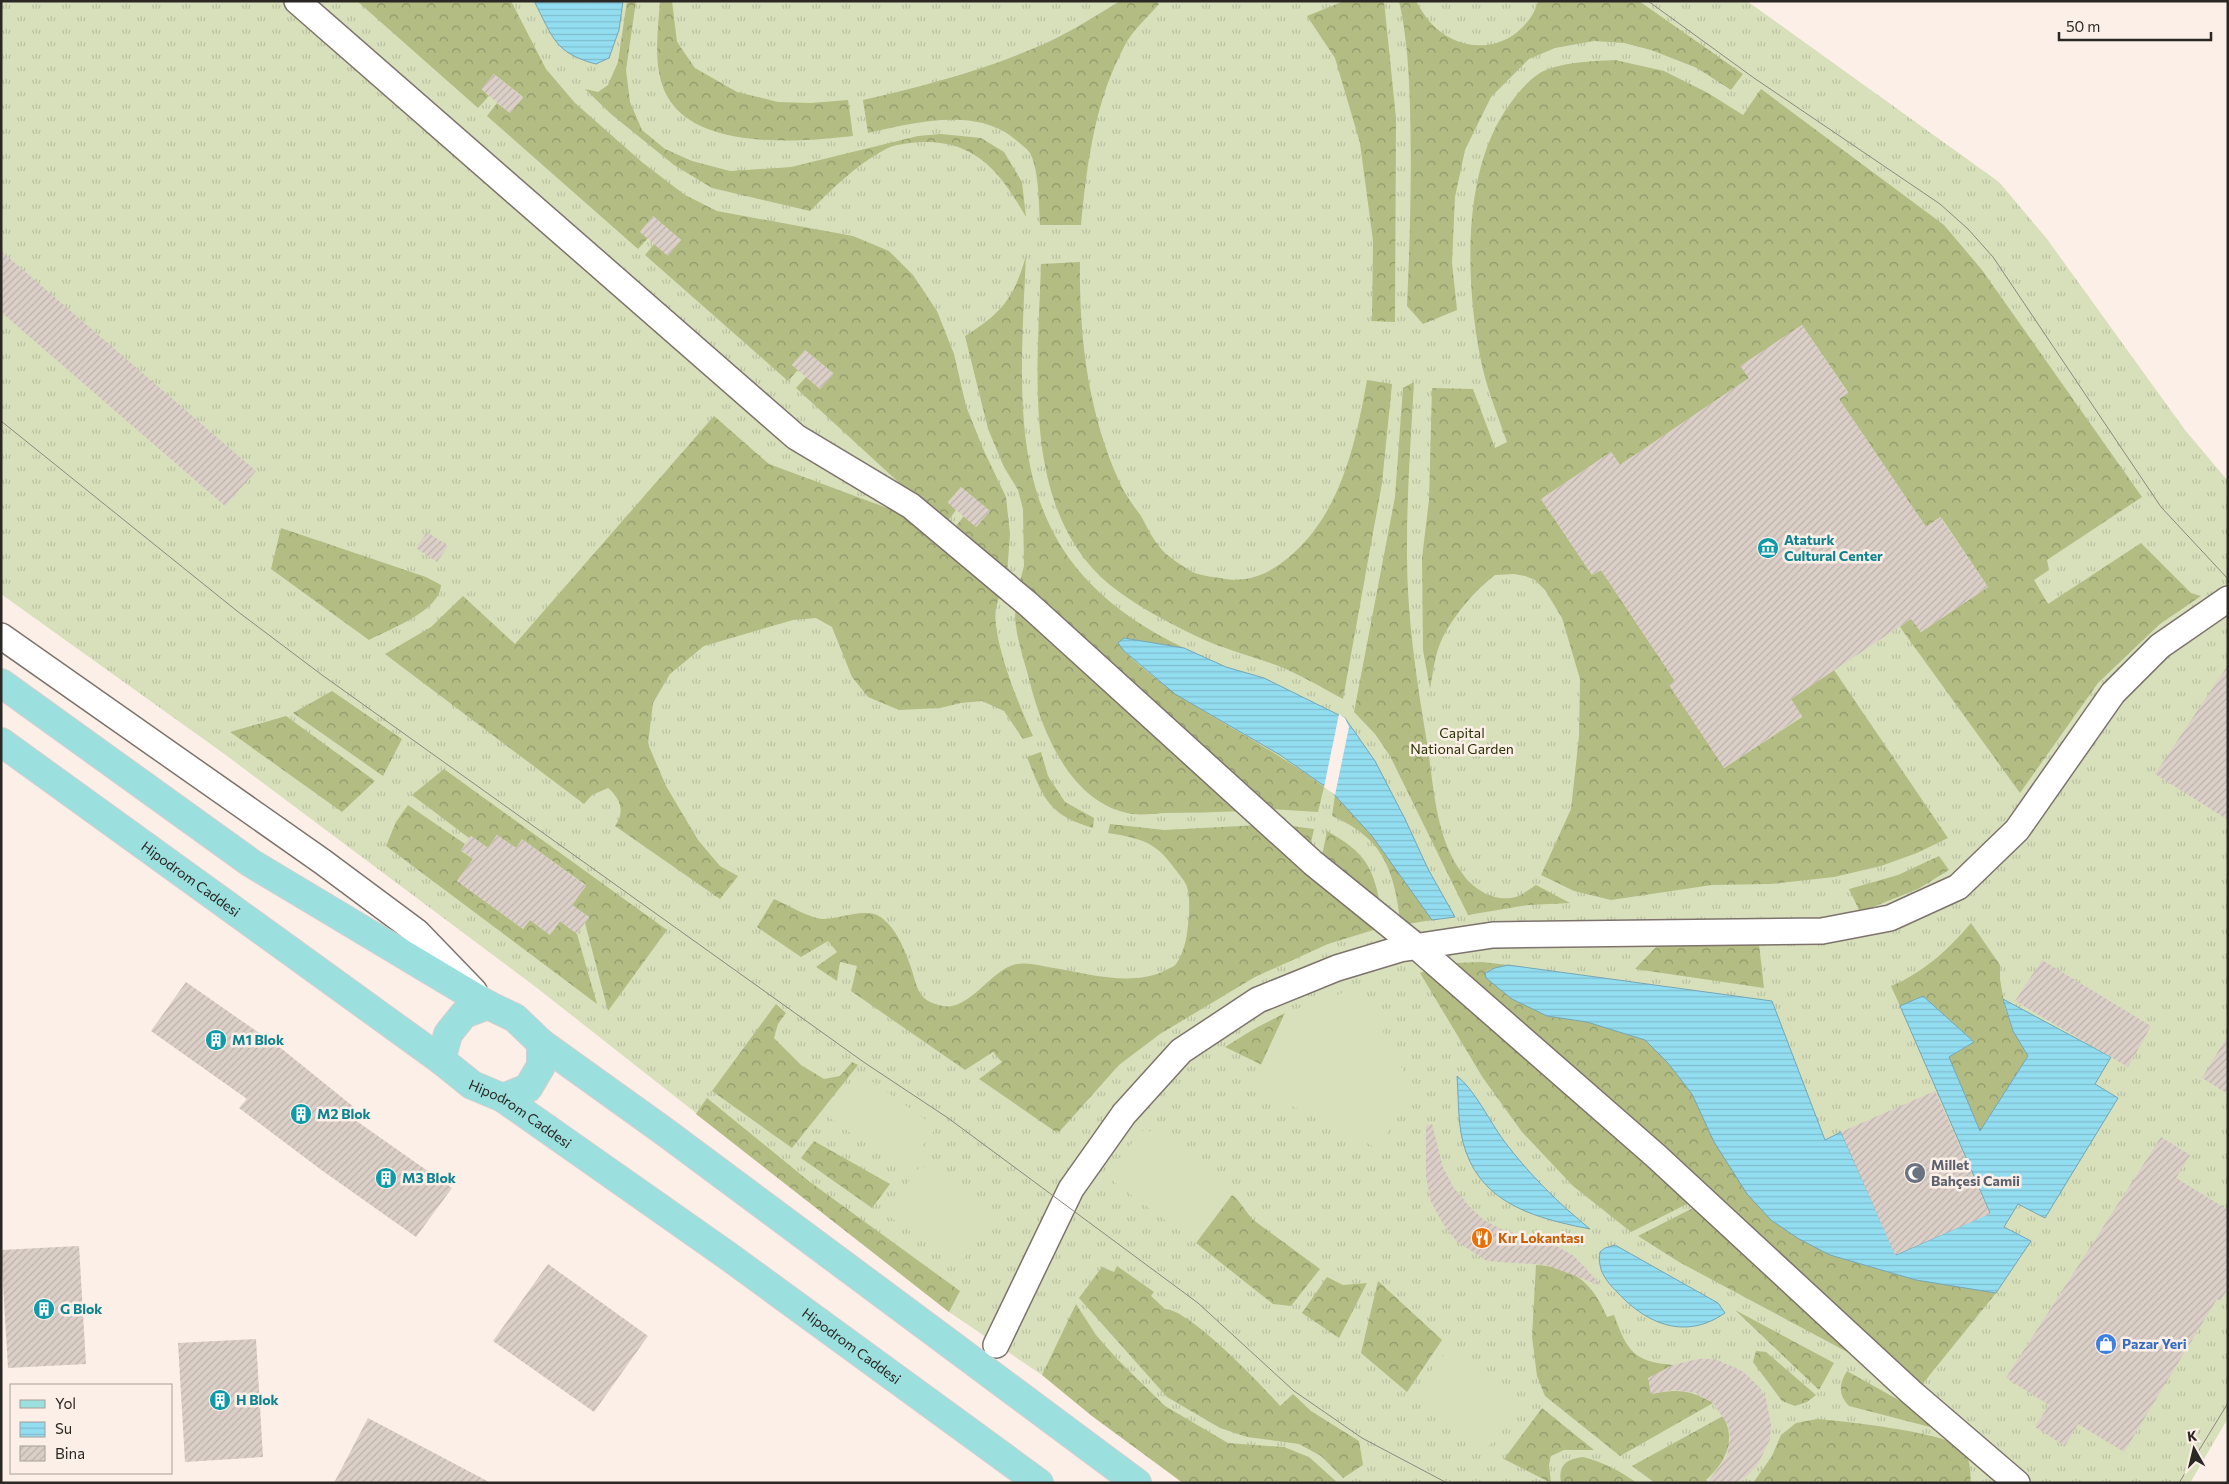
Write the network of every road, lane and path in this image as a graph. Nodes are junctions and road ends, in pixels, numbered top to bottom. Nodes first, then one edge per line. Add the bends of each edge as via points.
1 (298, 1) edge
2 (2228, 600) edge
3 (1, 636) edge
4 (1, 683) edge
5 (1, 742) edge
6 (1417, 947) junction
7 (488, 1005) junction
8 (541, 1042) junction
9 (441, 1060) junction
10 (503, 1098) junction
11 (996, 1345) dead end
12 (1039, 1483) edge
13 (1137, 1483) edge
14 (2017, 1483) edge

1 - 6 street via 796,437 911,506 1028,604 1313,863
2 - 6 street via 2160,646 2113,693 2017,830 1958,887 1890,918 1822,931 1493,935
3 - 7 street via 417,932
4 - 7 main road via 252,863
5 - 9 main road, Hipodrom Caddesi
6 - 11 street via 1337,968 1258,1000 1180,1051 1124,1114 1071,1189
6 - 14 street via 1663,1162 1911,1392
7 - 8 main road via 515,1018
7 - 9 main road via 464,1014 448,1034
8 - 10 main road via 541,1066 528,1088
8 - 13 main road
9 - 10 main road, Hipodrom Caddesi via 472,1086
10 - 12 main road, Hipodrom Caddesi via 728,1256

